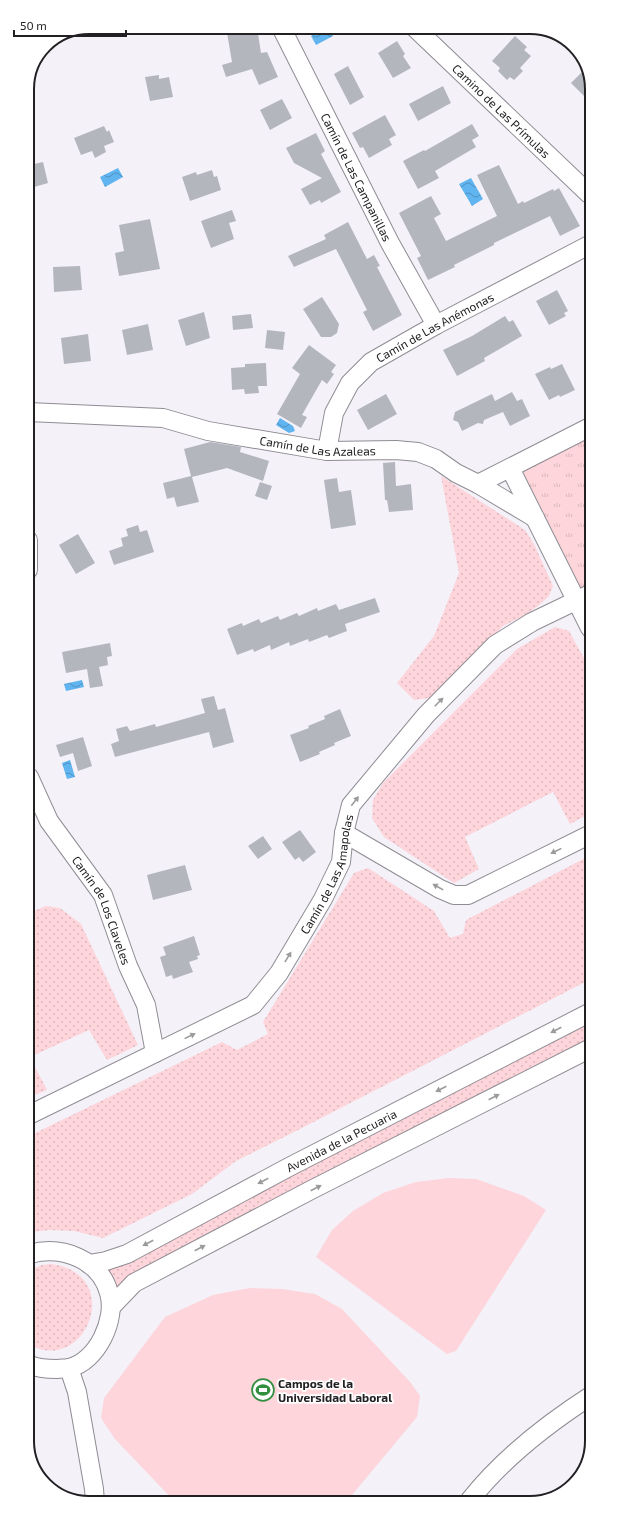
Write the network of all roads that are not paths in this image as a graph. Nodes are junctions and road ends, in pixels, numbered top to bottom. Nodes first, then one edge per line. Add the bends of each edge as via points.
1 (285, 34) edge
2 (421, 34) edge
3 (585, 190) edge
4 (585, 247) edge
5 (436, 325) junction
6 (34, 412) edge
7 (585, 430) edge
8 (327, 451) junction
9 (510, 468) junction
10 (478, 484) junction
11 (535, 518) junction
12 (583, 598) edge
13 (34, 787) edge
14 (344, 833) junction
15 (585, 837) edge
16 (585, 1015) edge
17 (585, 1051) edge
18 (154, 1052) junction
19 (34, 1112) edge
20 (34, 1248) edge
21 (50, 1251) junction
22 (34, 1253) edge
23 (90, 1264) junction
24 (111, 1308) junction
25 (34, 1366) edge
26 (70, 1368) junction
27 (585, 1400) edge
28 (96, 1496) edge
29 (473, 1496) edge

1 - 5 street, Camín de Las Campanillas via 390,243
2 - 3 street, Camino de Las Prímulas
4 - 5 street, Camín de Las Anémonas
5 - 8 street, Camín de Las Anémonas via 371,362 350,383 334,413
6 - 8 street, Camín de Las Azaleas via 163,418 208,431
7 - 9 street
8 - 10 street, Camín de Las Azaleas via 418,452 436,459
9 - 10 street
9 - 11 street
10 - 11 street, Camín de Las Azaleas
11 - 12 street
14 -> 12 street, Camín de Las Amapolas via 351,805 426,716 495,645 532,622
13 - 18 street, Camín de Los Claveles via 49,821 103,895 128,966 146,1005
15 -> 14 street via 468,895 454,895
18 -> 14 street, Camín de Las Amapolas via 253,1005 279,973 323,899 341,862
16 -> 23 street, Avenida de la Pecuaria via 127,1254
24 -> 17 street via 134,1283 318,1186
18 - 19 street, Camín de Las Amapolas
20 - 21 street
21 - 22 street
21 - 23 street via 64,1252
23 - 24 street via 101,1277 109,1293
24 - 26 street via 106,1333 84,1361
25 - 26 street
26 - 28 street via 77,1392
27 - 29 street via 561,1415 518,1450

